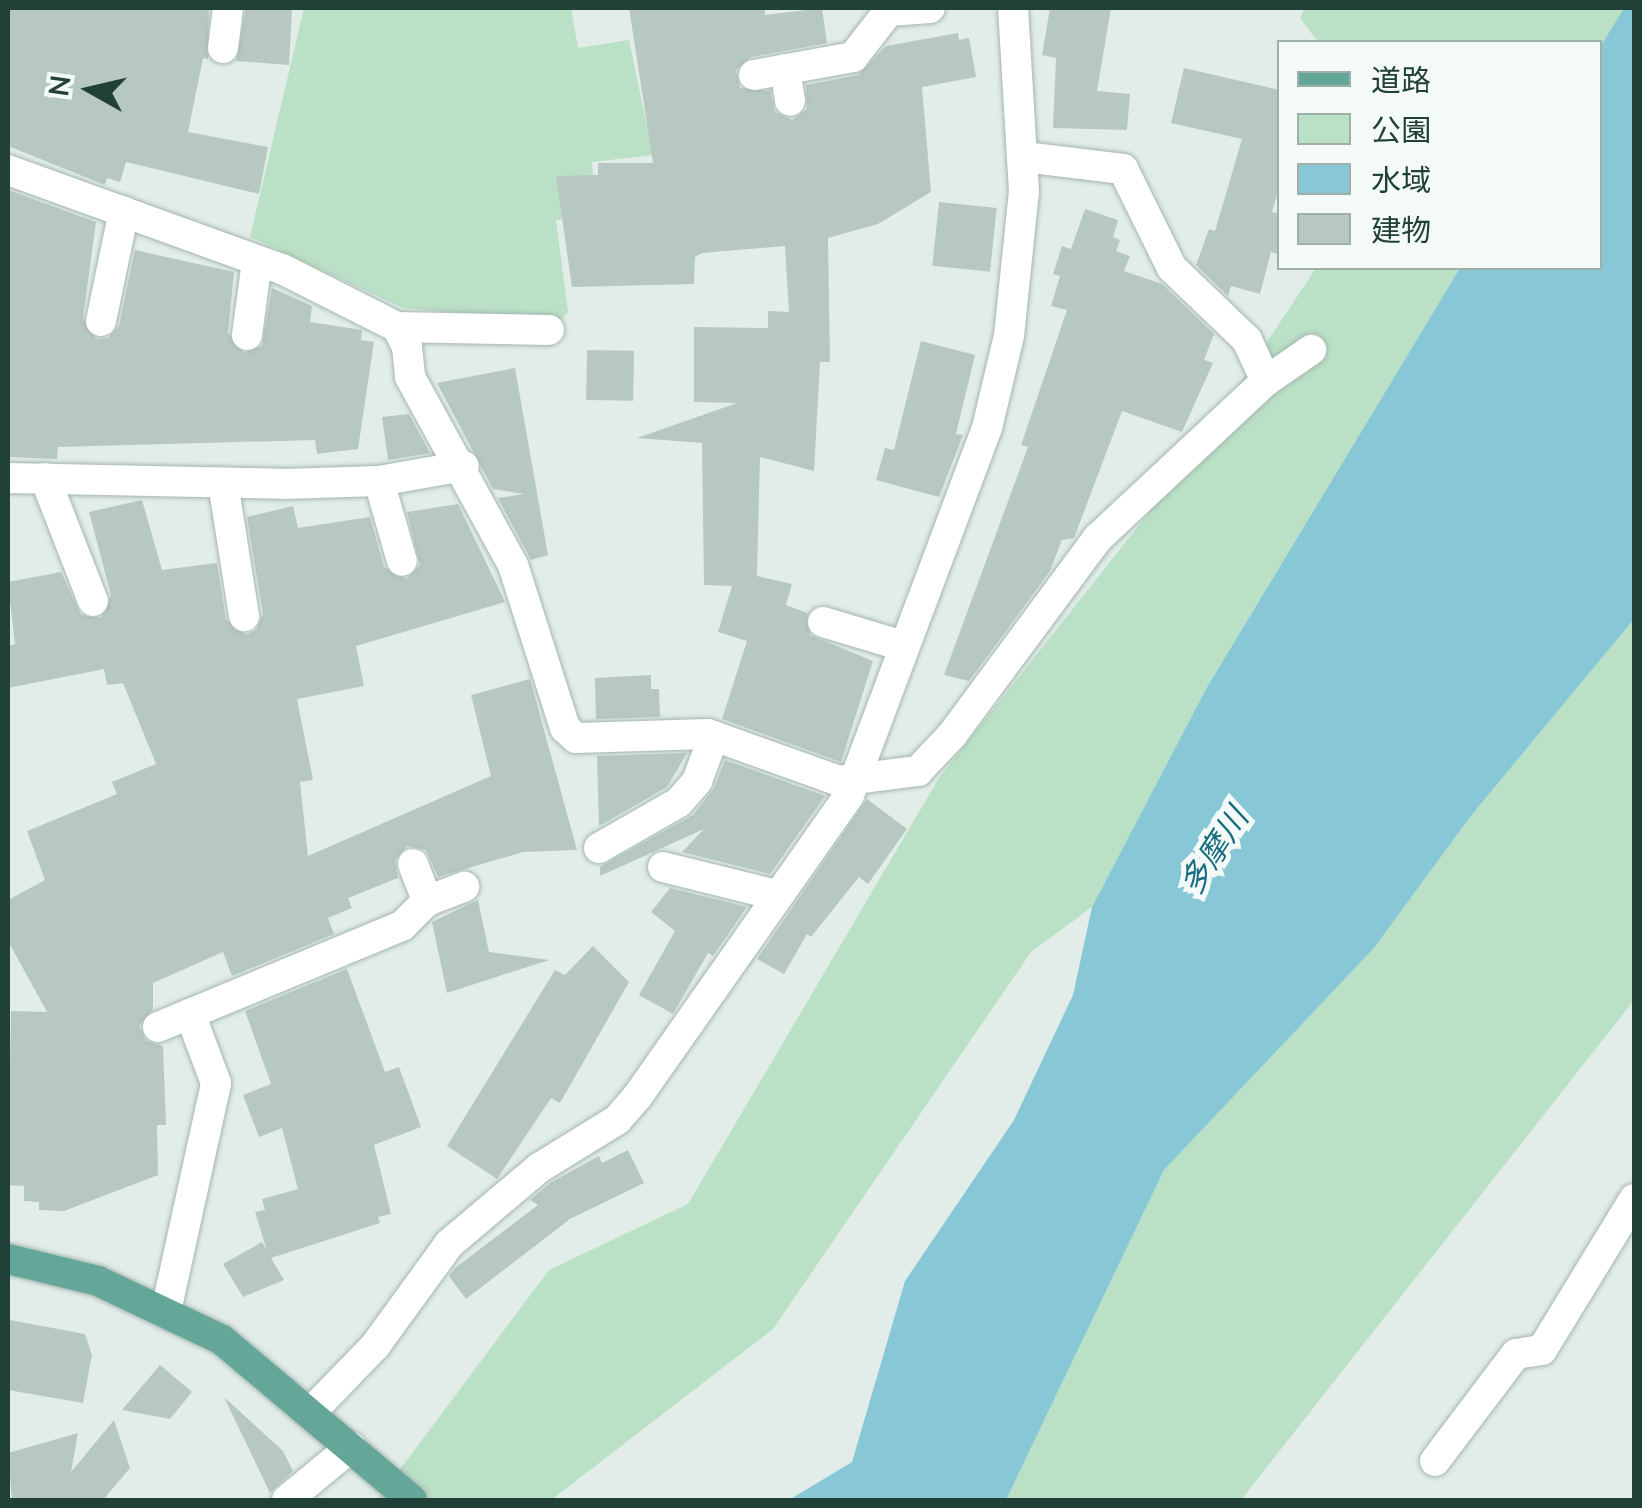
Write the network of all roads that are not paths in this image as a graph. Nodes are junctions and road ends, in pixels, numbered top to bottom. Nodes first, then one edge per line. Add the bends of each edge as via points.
1 (228, 8) edge
2 (930, 8) edge
3 (1013, 8) edge
4 (224, 48) dead end
5 (786, 69) junction
6 (754, 74) dead end
7 (790, 100) dead end
8 (1024, 157) junction
9 (8, 170) edge
10 (124, 212) junction
11 (257, 262) junction
12 (101, 321) dead end
13 (397, 327) junction
14 (549, 330) dead end
15 (247, 336) dead end
16 (1311, 350) dead end
17 (1266, 380) junction
18 (464, 466) junction
19 (8, 478) edge
20 (46, 478) junction
21 (379, 481) junction
22 (223, 483) junction
23 (402, 561) dead end
24 (93, 601) dead end
25 (244, 616) dead end
26 (822, 622) dead end
27 (903, 646) junction
28 (714, 736) junction
29 (854, 778) junction
30 (598, 848) dead end
31 (413, 864) dead end
32 (662, 868) dead end
33 (464, 887) dead end
34 (776, 895) junction
35 (427, 901) junction
36 (190, 1014) junction
37 (158, 1027) dead end
38 (1634, 1198) edge
39 (8, 1260) edge
40 (166, 1310) junction
41 (312, 1411) junction
42 (351, 1447) junction
43 (1434, 1462) dead end
44 (287, 1500) edge
45 (412, 1500) edge

1 - 4 street
2 - 5 street via 889,11 853,57
3 - 8 street
5 - 6 street
5 - 7 street
8 - 17 street via 1124,169 1172,268 1247,340
8 - 27 street via 1009,336 987,428
9 - 10 street
10 - 11 street
10 - 12 street
11 - 13 street
11 - 15 street
13 - 14 street
13 - 18 street via 408,346 410,377
16 - 17 street
17 - 29 street via 1098,538 918,771
18 - 21 street
18 - 28 street via 513,565 565,728 576,738
19 - 20 street
20 - 22 street
20 - 24 street
21 - 22 street
21 - 23 street
22 - 25 street
26 - 27 street
27 - 29 street
28 - 29 street via 838,781
28 - 30 street via 710,755 679,802
29 - 34 street
31 - 35 street
32 - 34 street
33 - 35 street
34 - 41 street via 627,1109 589,1141 539,1168 449,1244 375,1346
35 - 36 street via 402,926
36 - 37 street
36 - 40 street via 216,1083
38 - 43 street via 1542,1350 1516,1354
39 - 40 main road via 98,1281
40 - 41 main road via 222,1340
41 - 42 main road
42 - 44 street
42 - 45 main road

